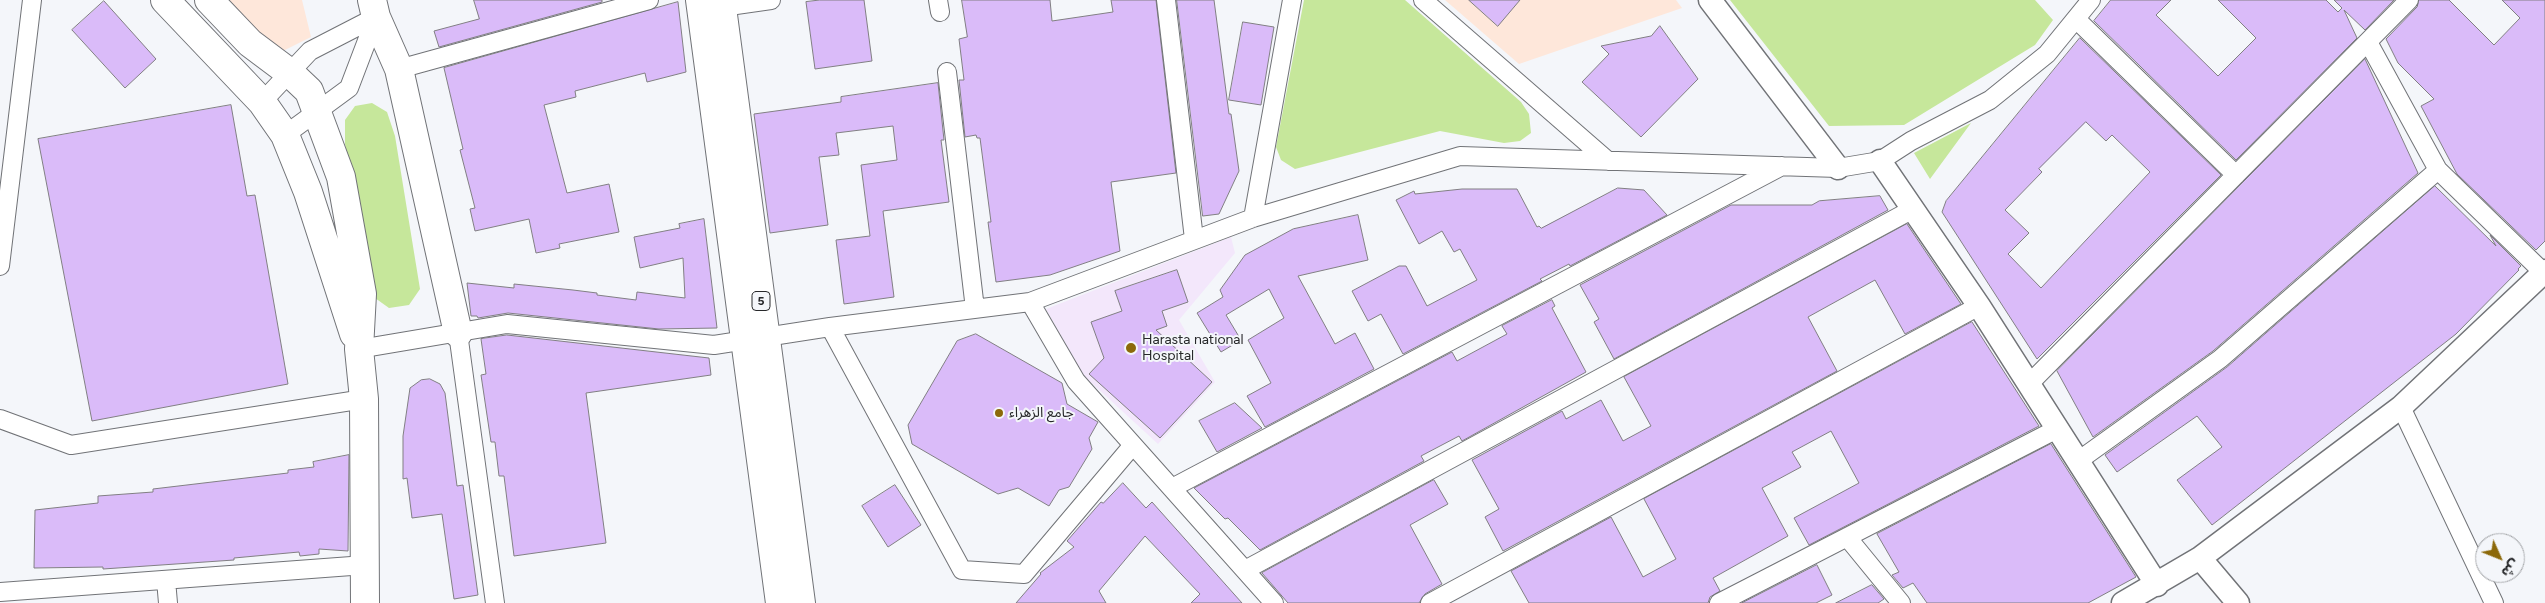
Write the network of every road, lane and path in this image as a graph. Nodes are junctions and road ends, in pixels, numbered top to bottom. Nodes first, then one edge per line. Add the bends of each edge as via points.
1 (32, 0) edge
2 (165, 0) edge
3 (209, 0) edge
4 (649, 0) edge
5 (771, 0) edge
6 (1166, 0) edge
7 (1292, 0) edge
8 (1423, 0) edge
9 (1710, 0) edge
10 (2091, 0) edge
11 (2409, 0) edge
12 (714, 2) edge
13 (374, 8) edge
14 (2076, 19) junction
15 (2368, 42) junction
16 (399, 69) junction
17 (947, 72) dead end
18 (290, 73) junction
19 (262, 102) junction
20 (318, 113) junction
21 (285, 135) junction
22 (1608, 161) junction
23 (1880, 161) junction
24 (1782, 166) junction
25 (1838, 168) junction
26 (2438, 170) junction
27 (2236, 175) junction
28 (1913, 209) junction
29 (1253, 218) junction
30 (1194, 239) junction
31 (0, 266) edge
32 (2545, 273) edge
33 (1030, 302) junction
34 (1978, 306) junction
35 (975, 309) junction
36 (830, 327) junction
37 (458, 333) junction
38 (755, 338) junction
39 (359, 349) junction
40 (2028, 384) junction
41 (364, 399) junction
42 (2400, 407) junction
43 (0, 419) edge
44 (2058, 429) junction
45 (1133, 444) junction
46 (2078, 461) junction
47 (1172, 488) junction
48 (1847, 537) junction
49 (2200, 558) junction
50 (365, 565) junction
51 (1244, 570) junction
52 (166, 580) junction
53 (2157, 585) junction
54 (0, 592) edge
55 (2130, 601) edge
56 (168, 603) edge
57 (365, 603) edge
58 (495, 603) edge
59 (780, 603) edge
60 (800, 603) edge
61 (1274, 603) edge
62 (1430, 603) edge
63 (1719, 603) edge
64 (1901, 603) edge
65 (2238, 603) edge
66 (2494, 603) edge

1 - 31 street
2 - 19 main road
3 - 18 main road via 250,43
4 - 16 street
5 - 12 street
6 - 30 street
7 - 29 street
8 - 22 street
9 - 25 street
10 - 14 street
11 - 15 street
12 - 38 main road, 5
13 - 16 main road
13 - 18 street via 310,51
13 - 20 street via 349,88
14 - 23 street via 2047,54 1990,100
14 - 27 street
15 - 26 street
15 - 27 street
16 - 37 main road
17 - 35 street
18 - 19 street
18 - 20 main road via 309,91
19 - 21 main road
20 - 21 street
20 - 39 main road via 341,177 360,285
21 - 39 main road via 308,192
22 - 24 street
22 - 29 street via 1460,156
23 - 25 street
23 - 28 street
24 - 25 street
24 - 47 street
26 - 32 street
26 - 46 street via 2220,359
27 - 40 street
28 - 34 street
28 - 51 street
29 - 30 street
30 - 33 street
32 - 42 street
33 - 35 street
33 - 45 street via 1076,381
34 - 40 street
34 - 62 street
35 - 36 street
36 - 38 street
36 - 45 street via 962,570 1024,574
37 - 38 street via 507,324 714,345
37 - 39 street
37 - 58 street
38 - 59 main road, 5
38 - 60 main road, 5
39 - 41 main road
40 - 44 street
41 - 43 street via 70,445
41 - 50 main road
42 - 49 street
42 - 66 street
44 - 46 street
44 - 48 street
45 - 47 street
46 - 53 street
47 - 51 street
48 - 63 street
48 - 64 street
49 - 53 street
49 - 65 street
50 - 52 street
50 - 57 main road
51 - 61 street
52 - 54 street
52 - 56 street
53 - 55 street

